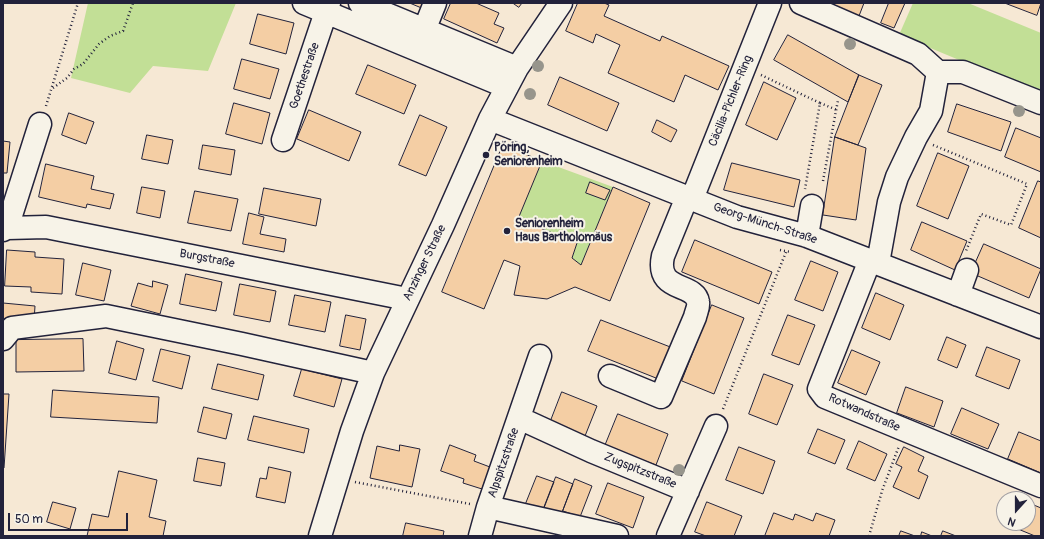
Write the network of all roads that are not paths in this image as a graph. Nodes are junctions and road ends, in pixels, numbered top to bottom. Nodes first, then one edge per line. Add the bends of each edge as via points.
1 (304, 3) edge
2 (360, 3) edge
3 (435, 3) edge
4 (560, 3) edge
5 (770, 3) edge
6 (801, 3) edge
7 (327, 8) edge
8 (424, 30) junction
9 (416, 50) junction
10 (517, 68) junction
11 (938, 72) junction
12 (507, 87) junction
13 (1041, 103) edge
14 (490, 119) junction
15 (40, 124) road end
16 (283, 140) dead end
17 (689, 198) junction
18 (809, 198) road end
19 (5, 229) edge
20 (807, 236) junction
21 (874, 262) junction
22 (966, 263) road end
23 (958, 295) junction
24 (407, 299) junction
25 (1041, 327) edge
26 (3, 339) edge
27 (540, 356) dead end
28 (373, 373) junction
29 (610, 376) dead end
30 (519, 418) junction
31 (716, 426) road end
32 (592, 451) joint
33 (1041, 486) edge
34 (688, 491) junction
35 (488, 507) junction
36 (320, 536) edge
37 (480, 536) edge
38 (617, 536) edge
39 (668, 536) edge

1 - 7 street
2 - 8 street
3 - 8 street
4 - 10 street, Anzinger Straße
5 - 17 street, Cäcilia-Pichler-Ring via 751,63
6 - 11 street via 886,32 918,54
7 - 9 street
7 - 16 street, Goethestraße
8 - 9 street
8 - 10 street
9 - 12 street
10 - 12 street, Anzinger Straße
11 - 13 street via 963,72
11 - 21 street via 925,135 895,183
12 - 14 street, Anzinger Straße
14 - 17 street, Georg-Münch-Straße
14 - 24 street, Anzinger Straße
15 - 19 street, Burgstraße
17 - 20 street, Georg-Münch-Straße via 737,217
17 - 29 street, Cäcilia-Pichler-Ring via 661,265 662,272 671,282 693,294 698,300 698,307 661,397
18 - 20 street
19 - 24 street, Burgstraße via 46,227
20 - 21 street, Georg-Münch-Straße
21 - 23 street, Georg-Münch-Straße
21 - 33 street, Rotwandstraße via 819,389 825,397
22 - 23 street
23 - 25 street, Georg-Münch-Straße
24 - 28 street, Anzinger Straße
26 - 28 street via 12,328 106,316
27 - 30 street, Alpspitzstraße
28 - 36 street, Anzinger Straße via 352,431
30 - 32 street, Alpspitzstraße
30 - 35 street, Alpspitzstraße
31 - 34 street, Zugspitzstraße
32 - 34 street, Zugspitzstraße
34 - 39 street, Zugspitzstraße
35 - 37 street, Alpspitzstraße
35 - 38 street, Alpspitzstraße

